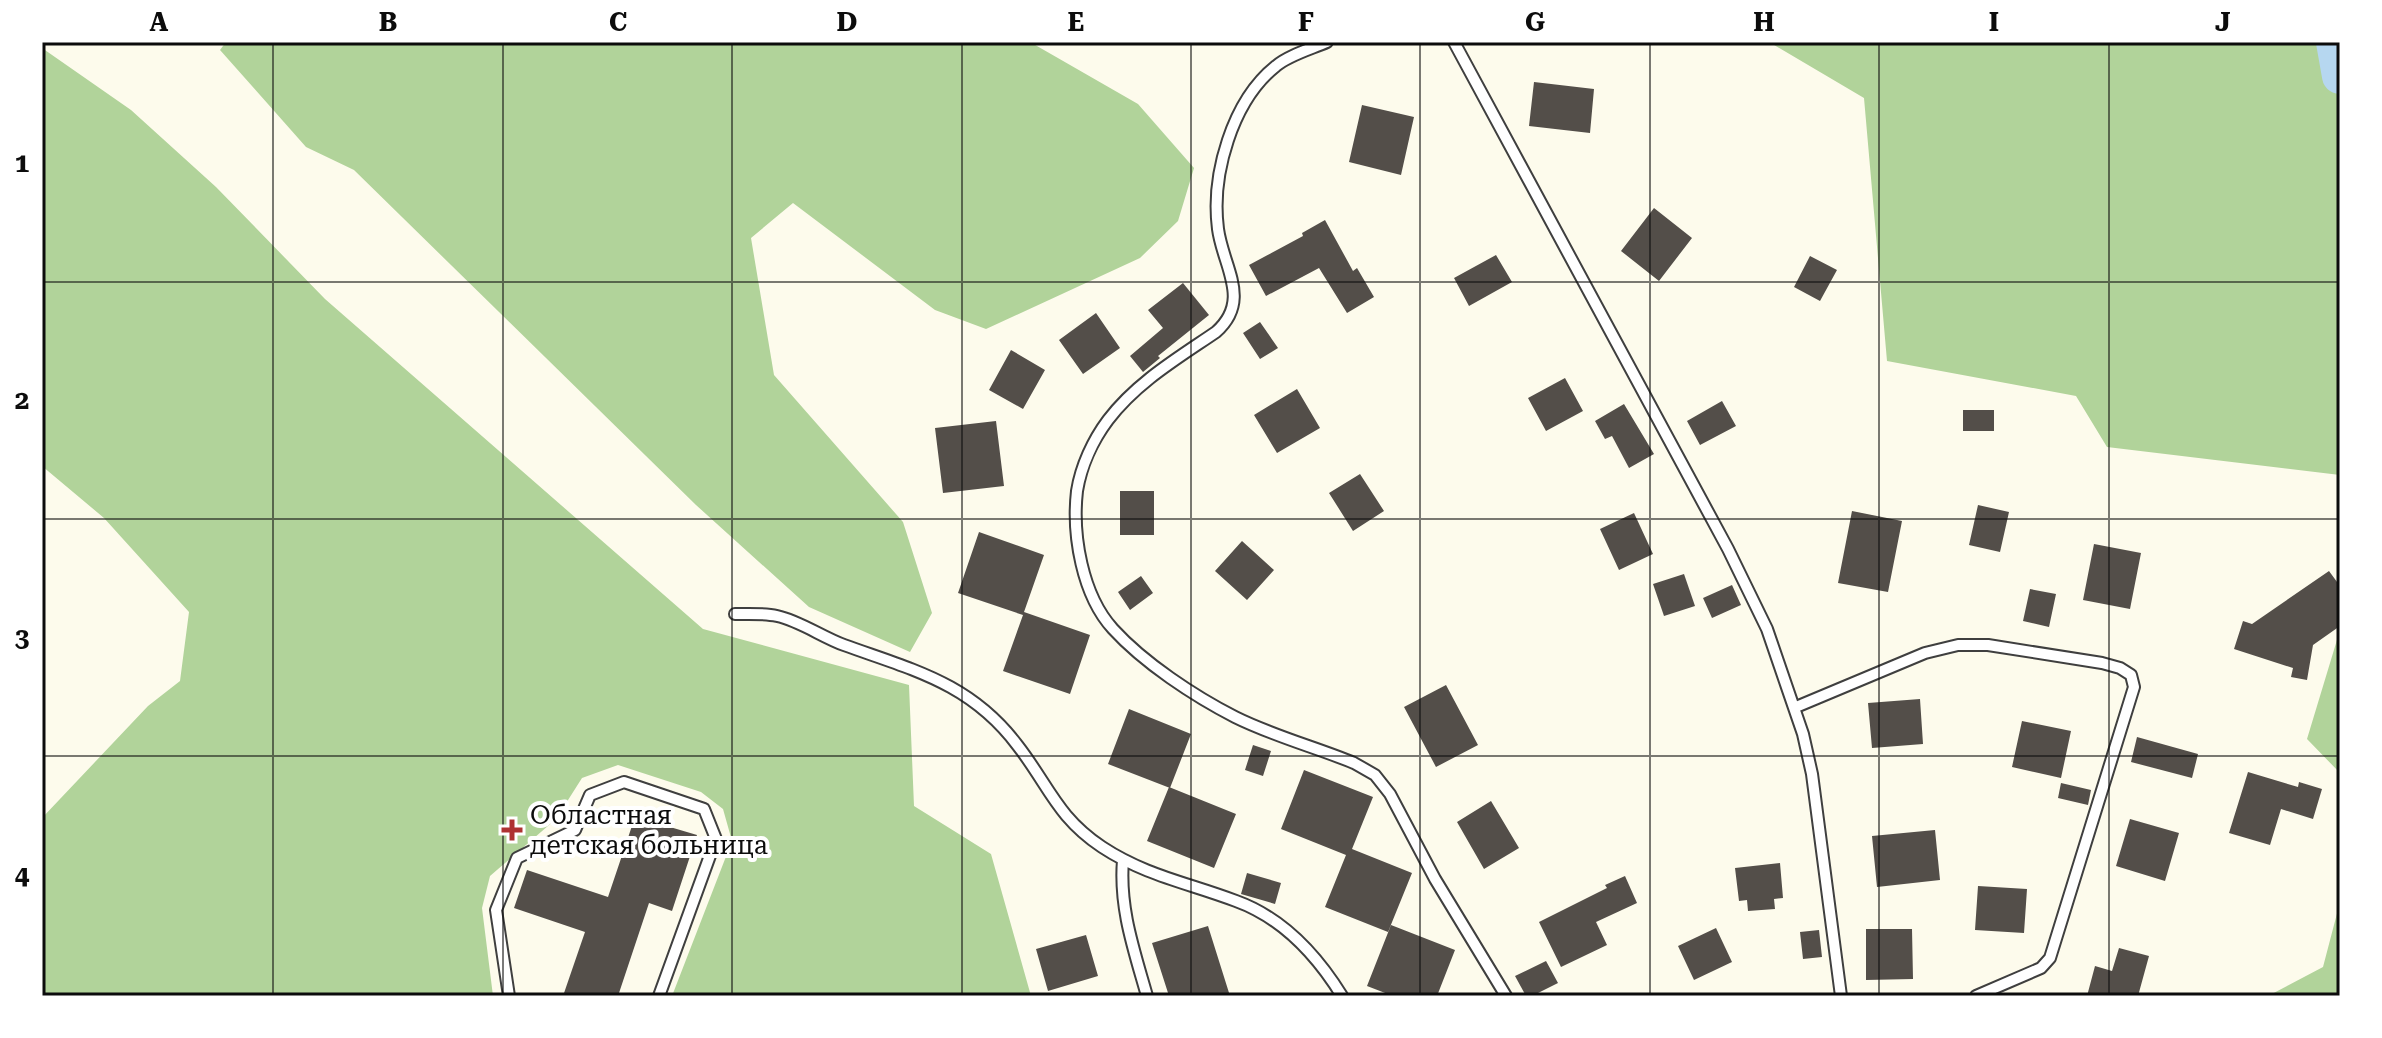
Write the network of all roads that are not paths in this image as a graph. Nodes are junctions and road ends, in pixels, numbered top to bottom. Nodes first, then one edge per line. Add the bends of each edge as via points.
1 (1327, 42) edge
2 (1454, 42) edge
3 (735, 614) dead end
4 (1796, 707) junction
5 (1123, 860) junction
6 (509, 996) edge
7 (659, 996) edge
8 (1147, 996) edge
9 (1342, 996) edge
10 (1506, 996) edge
11 (1841, 996) edge
12 (1976, 996) edge

1 - 10 lane via 1277,65 1233,126 1217,193 1218,229 1233,280 1232,312 1216,332 1136,389 1096,438 1077,490 1081,557 1098,608 1112,628 1166,673 1235,717 1375,775
2 - 4 lane via 1750,590
3 - 5 lane via 777,616 939,679 964,694 1018,745 1063,814
4 - 11 lane via 1812,774
4 - 12 lane via 1925,653 1958,645 2102,663 2131,675 2134,687 2050,958 2041,968
5 - 8 lane via 1125,915
5 - 9 lane via 1259,912 1299,940
6 - 7 lane via 496,910 517,858 575,830 590,795 624,782 704,809 716,839

